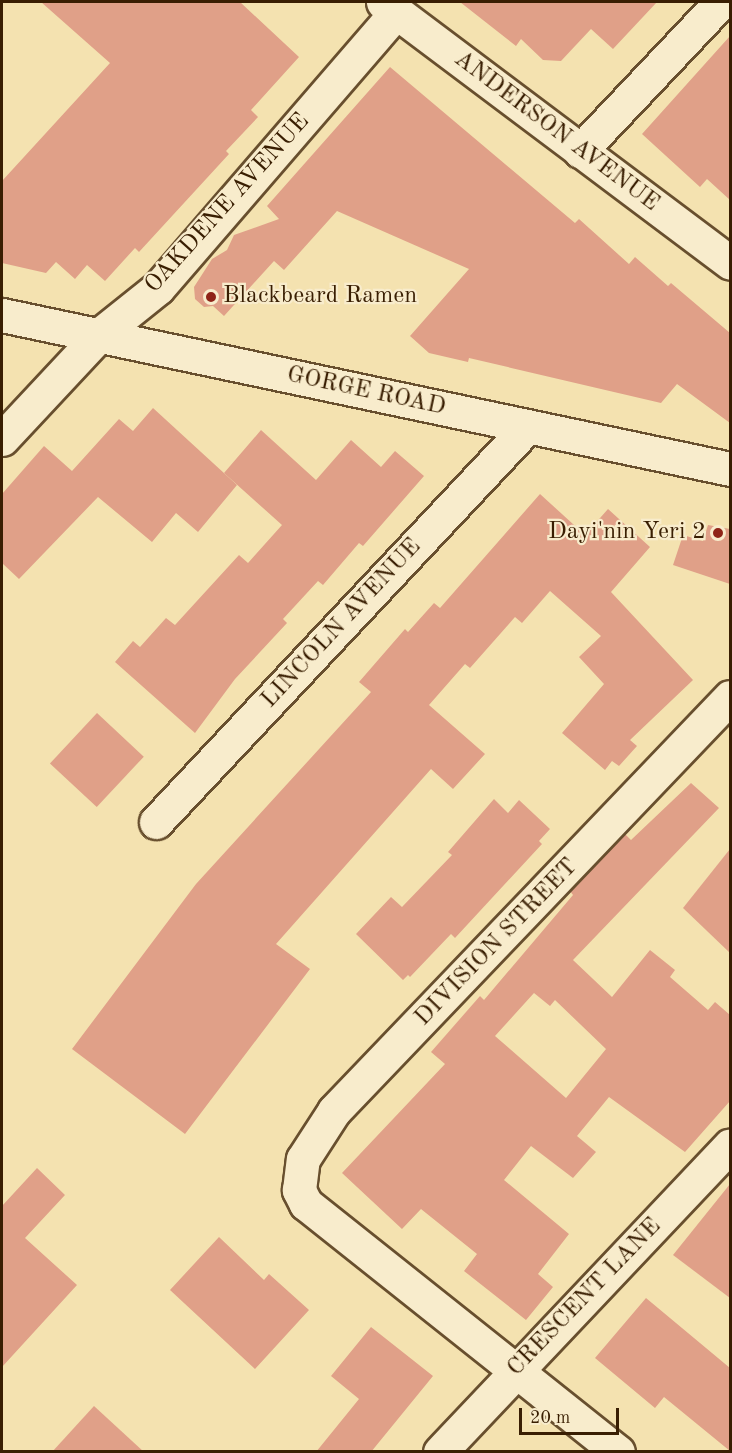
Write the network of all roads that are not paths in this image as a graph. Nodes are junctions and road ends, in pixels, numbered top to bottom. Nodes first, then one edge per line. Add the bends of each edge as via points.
1 (721, 2) edge
2 (389, 7) edge
3 (580, 151) junction
4 (730, 262) edge
5 (2, 315) edge
6 (98, 336) junction
7 (527, 427) junction
8 (2, 439) edge
9 (730, 469) edge
10 (730, 697) edge
11 (156, 822) dead end
12 (730, 1145) edge
13 (517, 1370) junction
14 (440, 1452) edge
15 (618, 1452) edge

1 - 3 street
2 - 3 street, ANDERSON AVENUE
2 - 6 street, OAKDENE AVENUE via 158,288
3 - 4 street, ANDERSON AVENUE
5 - 6 street, GORGE ROAD
6 - 7 street, GORGE ROAD
6 - 8 street, OAKDENE AVENUE
7 - 9 street, GORGE ROAD
7 - 11 street, LINCOLN AVENUE
10 - 13 street, DIVISION STREET via 334,1111 303,1159 299,1190 306,1204
12 - 13 street, CRESCENT LANE
13 - 14 street, CRESCENT LANE
13 - 15 street

